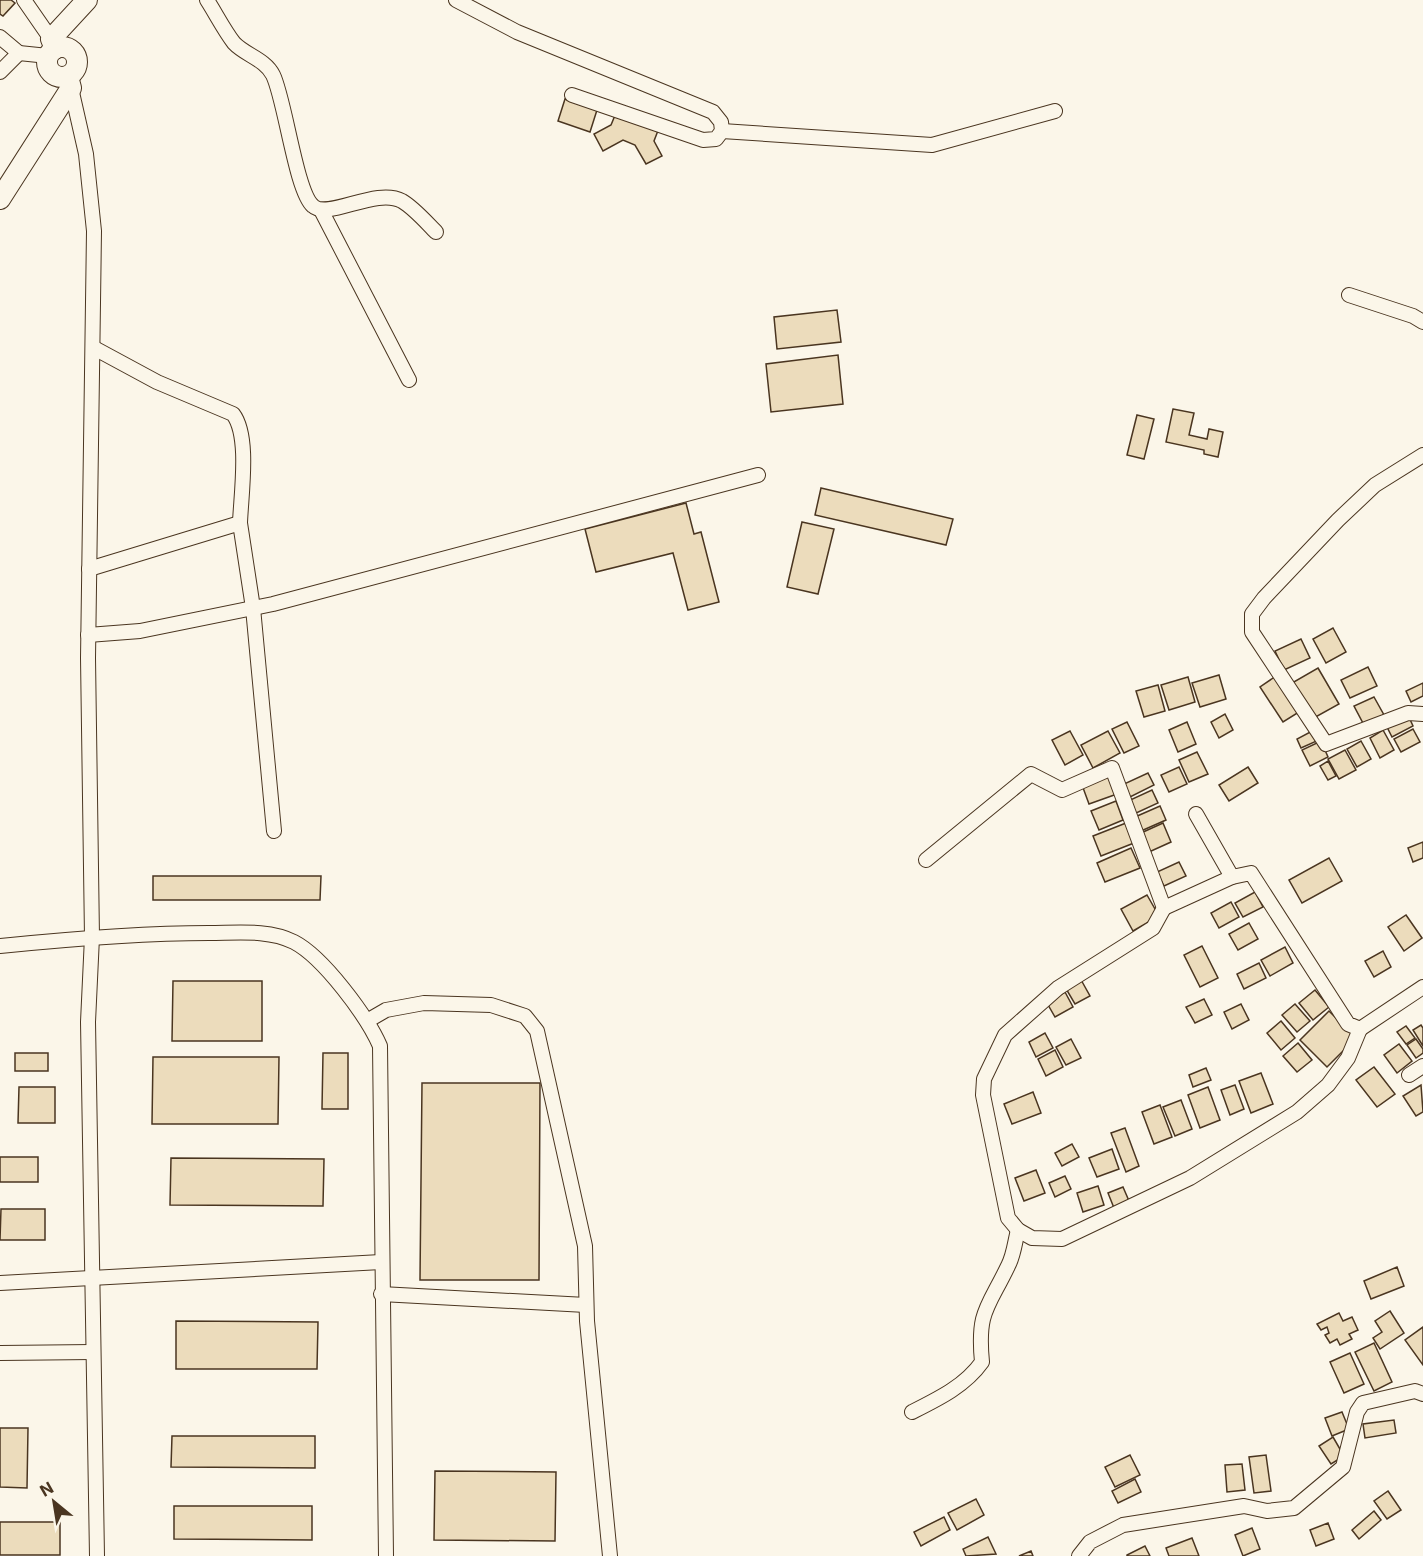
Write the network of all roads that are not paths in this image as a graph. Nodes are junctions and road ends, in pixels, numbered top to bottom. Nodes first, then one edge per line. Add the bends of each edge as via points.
1 (24, 0) edge
2 (87, 0) edge
3 (207, 0) edge
4 (456, 0) edge
5 (0, 37) edge
6 (51, 48) junction
7 (19, 52) junction
8 (0, 72) edge
9 (69, 82) junction
10 (572, 95) dead end
11 (1055, 111) dead end
12 (722, 130) junction
13 (0, 199) edge
14 (321, 210) junction
15 (436, 232) dead end
16 (1349, 295) dead end
17 (1423, 322) edge
18 (94, 348) junction
19 (409, 380) dead end
20 (1423, 455) edge
21 (758, 474) dead end
22 (240, 522) junction
23 (89, 568) junction
24 (253, 608) junction
25 (88, 635) junction
26 (1423, 714) edge
27 (1197, 814) dead end
28 (273, 831) dead end
29 (926, 861) dead end
30 (1232, 877) junction
31 (1164, 908) junction
32 (92, 937) junction
33 (0, 946) edge
34 (1423, 987) edge
35 (367, 1021) junction
36 (1360, 1029) junction
37 (1423, 1066) edge
38 (1409, 1075) dead end
39 (1018, 1230) junction
40 (381, 1262) junction
41 (92, 1278) junction
42 (0, 1283) edge
43 (381, 1294) junction
44 (586, 1305) junction
45 (93, 1352) junction
46 (0, 1353) edge
47 (1423, 1394) edge
48 (912, 1412) dead end
49 (97, 1556) edge
50 (386, 1556) edge
51 (610, 1556) edge
52 (1079, 1556) edge

1 - 6 street
2 - 6 street
3 - 14 street via 235,44 273,74 308,199
4 - 12 street via 517,32 713,111
5 - 7 street
6 - 7 street
6 - 9 street via 69,48 76,56 76,70
7 - 8 street
9 - 13 street
9 - 18 street via 86,154 94,231
10 - 12 street via 703,140 716,139
11 - 12 street via 932,145
14 - 15 street via 364,198 390,198 402,201
14 - 19 street
16 - 17 street
18 - 22 street via 157,382 233,414 243,439
18 - 23 street
20 - 26 street via 1375,485 1264,598 1252,614 1252,633 1326,744 1408,713
21 - 24 street via 374,579
22 - 23 street
22 - 24 street
23 - 25 street
24 - 25 street via 140,631
24 - 28 street
25 - 32 street
27 - 30 street
29 - 31 street via 1031,774 1062,790 1112,768
30 - 31 street
30 - 36 street via 1251,873 1347,1024
31 - 39 street via 1153,928 1058,988 1005,1035 984,1079 983,1095 1008,1218
32 - 33 street
32 - 35 street via 257,932 292,941 313,955
32 - 41 street via 88,1022
34 - 36 street
35 - 40 street via 380,1046
35 - 44 street via 386,1010 424,1003 492,1005 525,1017 537,1031 585,1246
36 - 39 street via 1348,1058 1328,1086 1297,1112 1190,1178 1062,1239 1032,1238
37 - 38 street
39 - 48 street via 1010,1264 985,1307 980,1339 982,1362 966,1380
40 - 41 street
40 - 43 street
41 - 42 street
41 - 45 street
43 - 44 street
43 - 50 street
44 - 51 street
45 - 46 street
45 - 49 street
47 - 52 street via 1415,1390 1363,1403 1357,1412 1343,1467 1294,1508 1268,1511 1244,1506 1123,1525 1089,1542

